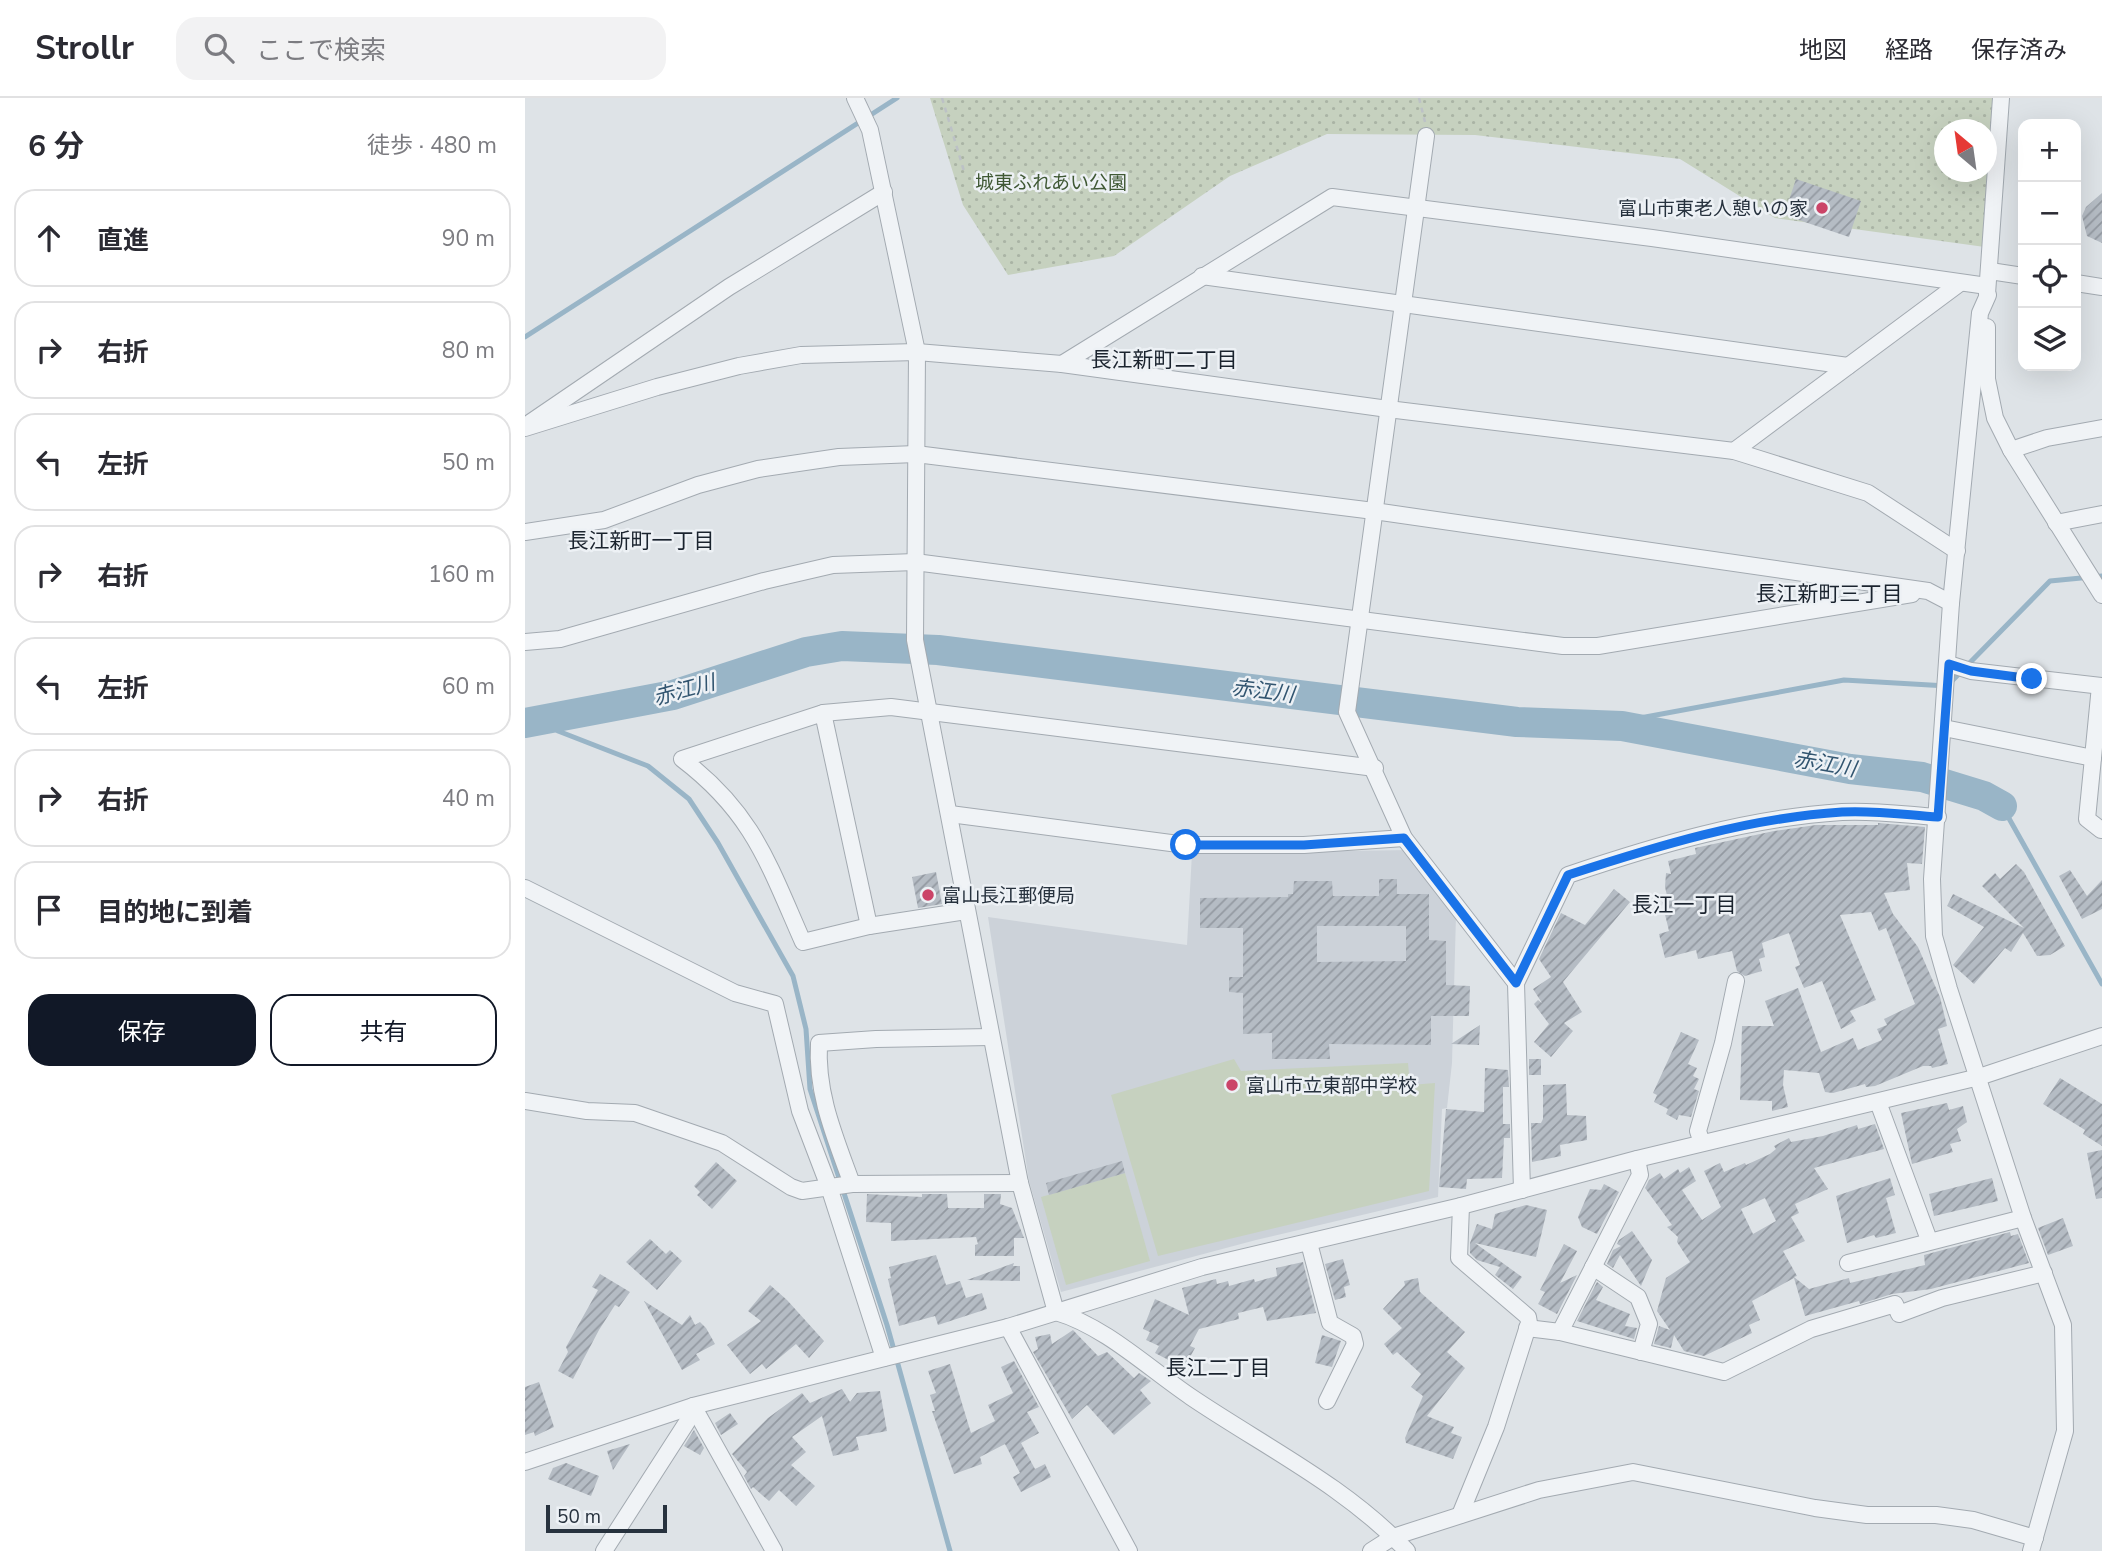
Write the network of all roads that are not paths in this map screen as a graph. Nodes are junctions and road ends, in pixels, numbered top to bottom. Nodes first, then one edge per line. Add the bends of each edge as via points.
1 (855, 98) edge
2 (2001, 98) edge
3 (1426, 136) road end
4 (884, 192) junction
5 (1416, 209) junction
6 (1202, 276) junction
7 (2018, 277) edge
8 (1960, 283) junction
9 (1988, 284) junction
10 (2081, 284) edge
11 (2102, 287) edge
12 (1403, 304) junction
13 (917, 352) junction
14 (1062, 364) junction
15 (1848, 366) junction
16 (1388, 409) junction
17 (525, 427) edge
18 (2102, 428) edge
19 (2011, 450) junction
20 (1734, 451) junction
21 (916, 454) junction
22 (1374, 511) junction
23 (2102, 514) edge
24 (2056, 523) junction
25 (525, 532) edge
26 (1957, 551) junction
27 (915, 562) junction
28 (1928, 591) junction
29 (2102, 595) edge
30 (1951, 603) junction
31 (1359, 620) junction
32 (525, 642) edge
33 (1949, 664) junction
34 (2101, 686) edge
35 (928, 712) junction
36 (823, 713) junction
37 (1944, 728) junction
38 (2093, 758) junction
39 (1375, 768) junction
40 (950, 814) junction
41 (1938, 817) junction
42 (2101, 830) edge
43 (1404, 838) junction
44 (525, 888) edge
45 (966, 911) junction
46 (869, 926) junction
47 (1736, 981) dead end
48 (1516, 983) junction
49 (2102, 1036) edge
50 (991, 1037) junction
51 (1979, 1077) junction
52 (525, 1101) edge
53 (1878, 1102) junction
54 (1702, 1143) junction
55 (1637, 1159) junction
56 (1020, 1183) junction
57 (852, 1184) junction
58 (829, 1187) junction
59 (1522, 1190) junction
60 (1461, 1206) junction
61 (2023, 1219) junction
62 (1929, 1240) junction
63 (1309, 1243) junction
64 (1848, 1263) dead end
65 (1593, 1266) junction
66 (2044, 1273) junction
67 (1056, 1312) junction
68 (1008, 1327) junction
69 (1527, 1328) junction
70 (1560, 1332) junction
71 (1641, 1352) junction
72 (884, 1357) junction
73 (1327, 1401) dead end
74 (693, 1406) junction
75 (687, 1422) dead end
76 (525, 1462) edge
77 (1460, 1515) junction
78 (1393, 1536) junction
79 (2033, 1544) edge
80 (604, 1551) edge
81 (774, 1551) edge
82 (1129, 1551) edge
83 (1371, 1551) edge
84 (1407, 1551) edge

1 - 4 street via 870,130
2 - 9 street
3 - 5 street
4 - 13 street
4 - 17 street via 729,287
5 - 6 street via 1332,197
5 - 8 street
5 - 12 street
6 - 12 street
6 - 14 street
7 - 9 street
8 - 9 street
8 - 15 street
9 - 19 street via 1987,379 1995,418
9 - 26 street via 1980,313
10 - 11 street
12 - 15 street
12 - 16 street
13 - 14 street
13 - 17 street via 801,355 739,366
13 - 21 street
14 - 16 street
15 - 20 street
16 - 20 street
16 - 22 street
18 - 19 street
19 - 24 street
20 - 26 street via 1868,493
21 - 22 street
21 - 25 street via 839,457 758,469 698,485 604,520
21 - 27 street
22 - 28 street
22 - 31 street
23 - 24 street
24 - 29 street
26 - 30 street
27 - 31 street
27 - 32 street via 833,565 560,639
27 - 35 street via 915,640
28 - 30 street
28 - 31 street via 1598,646 1563,646
30 - 33 street
31 - 39 street via 1347,712
33 - 34 street via 1971,671
33 - 37 street
34 - 38 street
35 - 36 street via 891,707
35 - 39 street
35 - 40 street
36 - 46 street
36 - 46 street via 682,759 715,784 740,813 764,854 803,942
37 - 38 street
37 - 41 street
38 - 42 street via 2087,819
39 - 43 street
40 - 43 street via 1186,845 1304,845
40 - 45 street
41 - 48 street via 1844,812 1749,825 1674,840 1568,875
41 - 51 street via 1932,879 1934,936
43 - 48 street
44 - 58 street via 736,993 775,1004 800,1111
45 - 46 street
45 - 50 street
47 - 54 street via 1698,1131
48 - 59 street
49 - 51 street
50 - 56 street
50 - 57 street via 819,1043 817,1069 823,1104
51 - 53 street
51 - 61 street
52 - 58 street via 635,1113 722,1143 791,1187 802,1191
53 - 54 street
53 - 62 street
54 - 55 street
55 - 59 street
55 - 65 street via 1640,1175
56 - 57 street
56 - 67 street
57 - 58 street
58 - 72 street
59 - 60 street
60 - 63 street
60 - 69 street via 1459,1258 1528,1317
61 - 62 street
61 - 66 street
62 - 64 street
63 - 67 street via 1202,1267
63 - 73 street via 1330,1322 1353,1336 1355,1345
65 - 70 street
65 - 71 street via 1639,1297 1649,1324
66 - 71 street via 1899,1314 1895,1304 1811,1329 1724,1372
66 - 79 street via 2063,1325 2065,1431
67 - 68 street
67 - 78 street via 1080,1320 1360,1505
68 - 72 street
68 - 82 street
69 - 70 street
69 - 77 street via 1496,1427
70 - 71 street
72 - 74 street
74 - 76 street
74 - 81 street
75 - 80 street
77 - 78 street
77 - 79 street via 1539,1490 1633,1472 1815,1508 1973,1520
78 - 83 street
78 - 84 street

